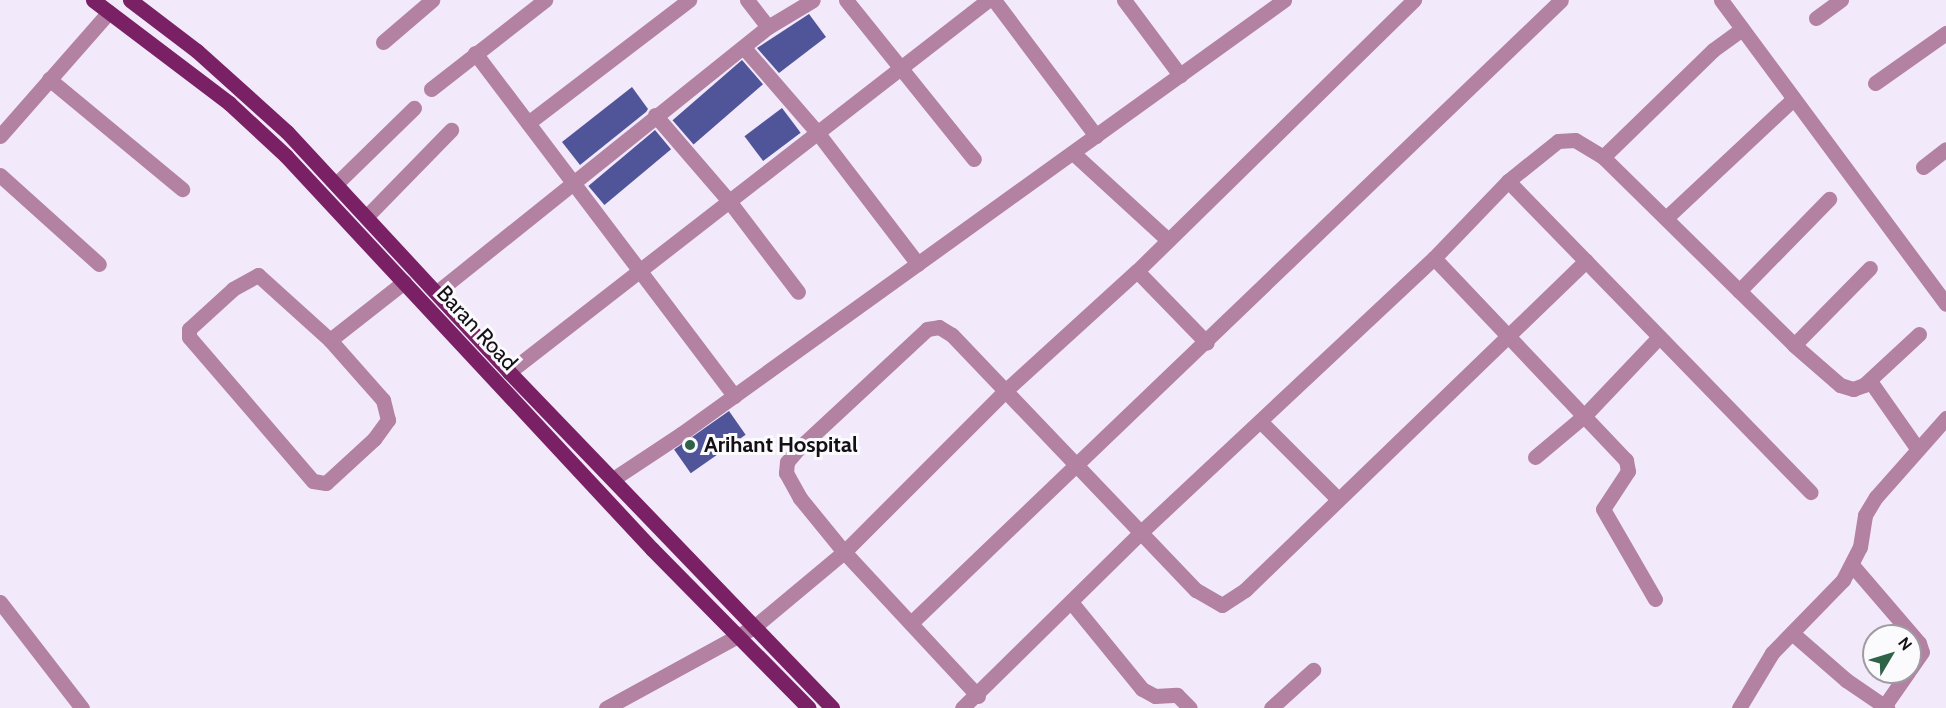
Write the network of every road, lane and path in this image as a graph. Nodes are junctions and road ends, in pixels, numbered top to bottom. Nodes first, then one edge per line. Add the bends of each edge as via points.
1 (93, 0) edge
2 (130, 0) edge
3 (432, 0) edge
4 (545, 0) edge
5 (689, 0) edge
6 (747, 0) edge
7 (813, 0) edge
8 (846, 0) edge
9 (988, 0) edge
10 (994, 0) edge
11 (1284, 0) edge
12 (1414, 0) edge
13 (1561, 0) edge
14 (1721, 0) edge
15 (1841, 0) edge
16 (1128, 1) edge
17 (109, 12) junction
18 (1816, 18) dead end
19 (768, 27) junction
20 (1742, 29) junction
21 (1946, 33) edge
22 (383, 42) dead end
23 (745, 49) junction
24 (475, 53) junction
25 (900, 68) junction
26 (1180, 75) junction
27 (50, 79) junction
28 (1875, 82) dead end
29 (431, 89) dead end
30 (1793, 99) junction
31 (414, 108) dead end
32 (655, 115) junction
33 (528, 123) junction
34 (451, 130) dead end
35 (817, 132) junction
36 (0, 135) edge
37 (1096, 136) junction
38 (1946, 149) edge
39 (1073, 153) junction
40 (1604, 157) junction
41 (974, 159) dead end
42 (1923, 167) dead end
43 (0, 175) edge
44 (1508, 181) junction
45 (336, 184) junction
46 (573, 185) junction
47 (182, 189) dead end
48 (1828, 199) dead end
49 (729, 201) junction
50 (366, 217) junction
51 (1666, 218) junction
52 (1168, 240) junction
53 (1434, 258) junction
54 (1586, 261) junction
55 (99, 264) dead end
56 (918, 264) junction
57 (1870, 268) dead end
58 (640, 270) junction
59 (1137, 271) junction
60 (404, 282) junction
61 (1738, 291) junction
62 (437, 292) junction
63 (798, 292) dead end
64 (1946, 304) edge
65 (1508, 334) junction
66 (1919, 334) dead end
67 (1658, 338) junction
68 (330, 340) junction
69 (1207, 343) junction
70 (1794, 345) junction
71 (509, 372) junction
72 (1870, 381) junction
73 (1006, 390) junction
74 (734, 396) junction
75 (1585, 415) junction
76 (1946, 417) edge
77 (1260, 421) junction
78 (1917, 448) junction
79 (1535, 457) dead end
80 (1076, 465) junction
81 (613, 479) junction
82 (1810, 492) dead end
83 (1337, 498) junction
84 (1140, 533) junction
85 (844, 552) junction
86 (1852, 565) junction
87 (1655, 599) dead end
88 (0, 602) edge
89 (1071, 602) junction
90 (911, 623) junction
91 (1903, 624) edge
92 (754, 627) junction
93 (1792, 633) junction
94 (736, 637) junction
95 (1313, 670) dead end
96 (1900, 684) edge
97 (978, 696) junction
98 (1885, 707) edge
99 (82, 708) edge
100 (606, 708) edge
101 (809, 708) edge
102 (832, 708) edge
103 (962, 708) edge
104 (1190, 708) edge
105 (1271, 708) edge
106 (1739, 708) edge

1 - 17 main road, Baran Road
2 - 45 main road, Baran Road via 246,94
3 - 22 street
4 - 24 street
5 - 33 street
6 - 19 street
7 - 19 street
8 - 25 street
9 - 25 street
10 - 37 street
11 - 26 street
12 - 52 street
13 - 69 street
14 - 20 street
15 - 18 street
16 - 26 street
17 - 27 street
17 - 60 main road, Baran Road via 253,123
19 - 23 street
20 - 30 street
20 - 40 street via 1713,50
21 - 28 street
23 - 32 street
23 - 35 street
24 - 29 street
24 - 33 street
25 - 35 street
25 - 41 street
26 - 37 street
27 - 36 street
27 - 47 street
30 - 51 street
30 - 64 street
31 - 45 street
32 - 46 street
32 - 49 street
33 - 46 street
34 - 50 street
35 - 49 street
35 - 56 street
37 - 39 street
38 - 42 street
39 - 52 street
39 - 56 street
40 - 44 street via 1583,143 1566,139 1549,146
40 - 51 street
43 - 55 street
44 - 53 street
44 - 54 street
45 - 50 main road, Baran Road
46 - 58 street
46 - 62 street
48 - 61 street
49 - 58 street
49 - 63 street
50 - 62 main road, Baran Road
51 - 61 street
52 - 59 street
53 - 65 street
53 - 77 street
54 - 65 street
54 - 67 street
56 - 74 street
57 - 70 street
58 - 71 street
58 - 74 street
59 - 69 street
59 - 73 street
60 - 68 street
60 - 94 main road, Baran Road
61 - 70 street
62 - 71 main road, Baran Road
65 - 75 street
65 - 83 street
66 - 72 street
67 - 75 street
67 - 82 street
68 - 68 street via 383,400 388,420 374,439 326,483 313,482 189,338 189,328 233,289 258,275
69 - 80 street
70 - 72 street via 1840,385 1853,389
71 - 81 main road, Baran Road
72 - 78 street
73 - 80 street
73 - 85 street
73 - 85 street via 952,335 931,327 798,448 787,462 788,481
74 - 81 street
75 - 79 street
75 - 87 street via 1629,466 1603,509
76 - 78 street
77 - 83 street
77 - 84 street
78 - 86 street via 1868,509
80 - 84 street
80 - 90 street
81 - 92 main road, Baran Road
83 - 84 street via 1245,590 1222,605 1206,599
84 - 89 street
85 - 90 street
85 - 92 street
86 - 91 street
86 - 93 street via 1825,602
88 - 99 street
89 - 97 street
89 - 104 street via 1142,689 1155,696 1177,695
90 - 97 street
92 - 94 street
92 - 102 main road, Baran Road
93 - 98 street via 1846,680
93 - 106 street via 1767,660
94 - 100 street
94 - 101 main road, Baran Road
95 - 105 street
96 - 98 street
97 - 103 street

